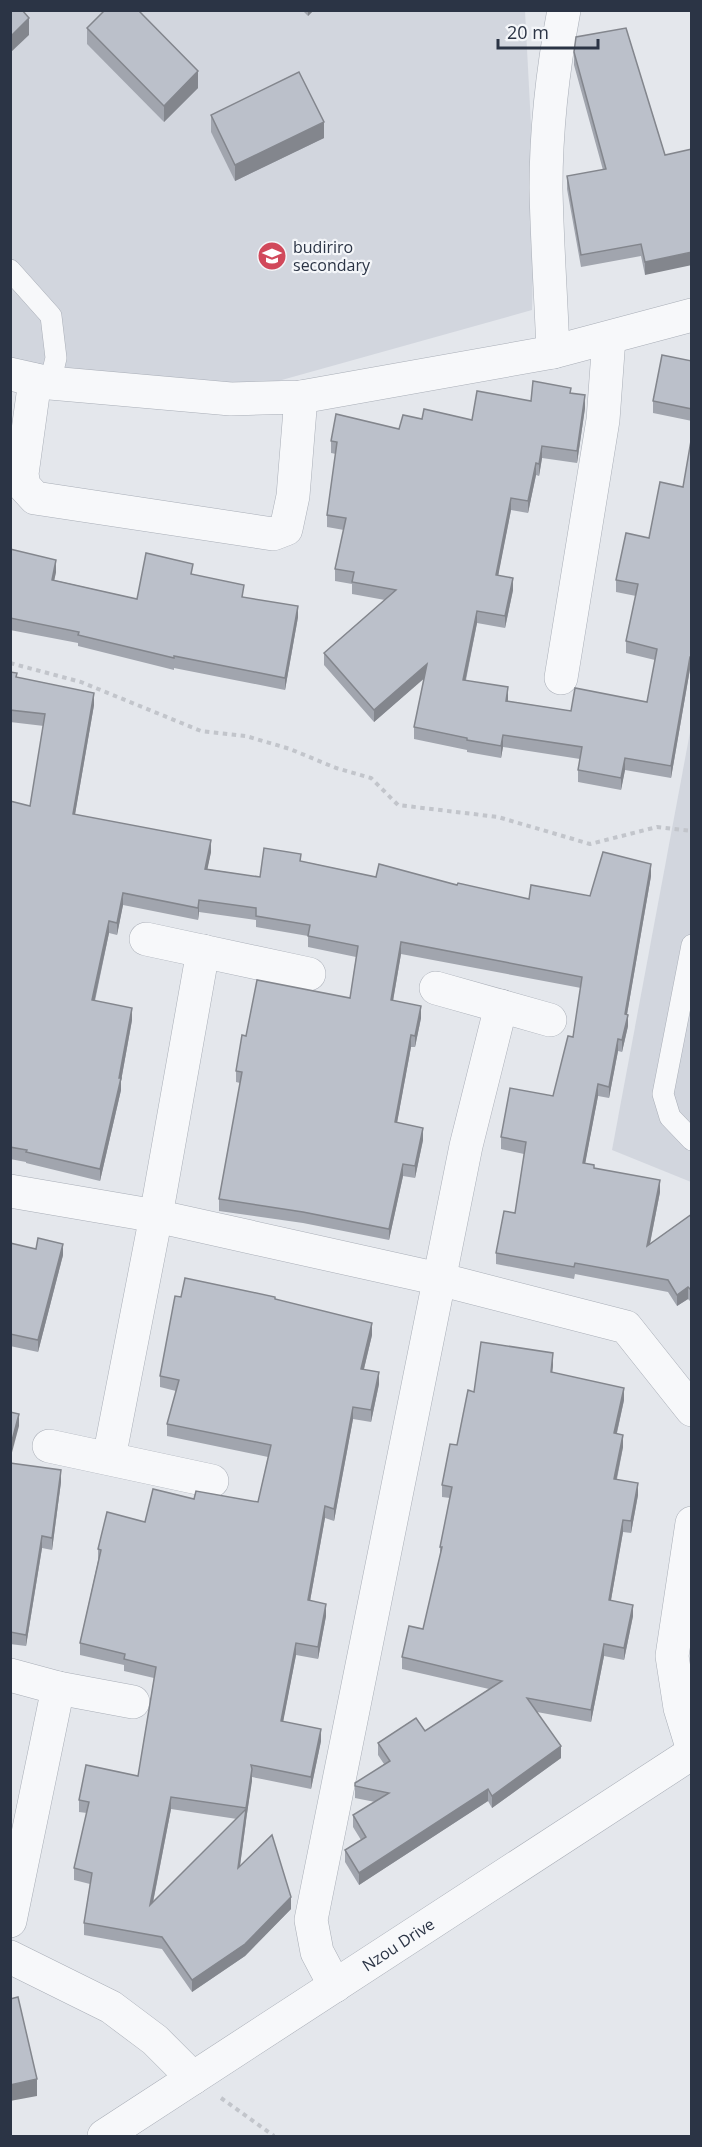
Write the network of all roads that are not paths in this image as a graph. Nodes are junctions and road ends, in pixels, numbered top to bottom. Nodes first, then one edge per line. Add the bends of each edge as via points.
1 (564, 10) edge
2 (10, 270) edge
3 (692, 315) edge
4 (609, 338) junction
5 (553, 352) junction
6 (32, 379) edge
7 (301, 398) junction
8 (561, 678) dead end
9 (146, 939) dead end
10 (692, 945) edge
11 (202, 951) junction
12 (309, 974) dead end
13 (436, 988) dead end
14 (501, 1006) junction
15 (550, 1020) dead end
16 (692, 1140) edge
17 (10, 1191) edge
18 (156, 1216) junction
19 (439, 1279) junction
20 (692, 1410) edge
21 (49, 1446) dead end
22 (109, 1458) junction
23 (212, 1481) dead end
24 (692, 1523) edge
25 (10, 1676) edge
26 (58, 1688) junction
27 (133, 1702) dead end
28 (692, 1747) edge
29 (692, 1753) edge
30 (10, 1921) edge
31 (10, 1957) edge
32 (335, 1986) junction
33 (194, 2078) junction
34 (104, 2136) edge

1 - 5 street via 553,76 546,186
2 - 6 lane via 51,316 56,358
3 - 4 street
4 - 5 street
4 - 8 street via 603,420
5 - 7 street
6 - 7 street via 231,399
6 - 7 street via 22,474 24,486 35,498 273,534 286,529 293,496
9 - 11 street
10 - 16 lane via 663,1094 670,1117
11 - 12 street
11 - 18 street
13 - 14 street
14 - 15 street
14 - 19 street via 466,1146
17 - 18 street
18 - 19 street
18 - 22 street
19 - 20 street via 626,1327
19 - 32 street via 310,1920 317,1952
21 - 22 street
22 - 23 street
24 - 28 street via 672,1656 680,1708
25 - 26 street
26 - 27 street
26 - 30 street
29 - 32 street, Nzou Drive
31 - 33 street via 111,2007 155,2040
32 - 33 street, Nzou Drive
33 - 34 street, Nzou Drive

